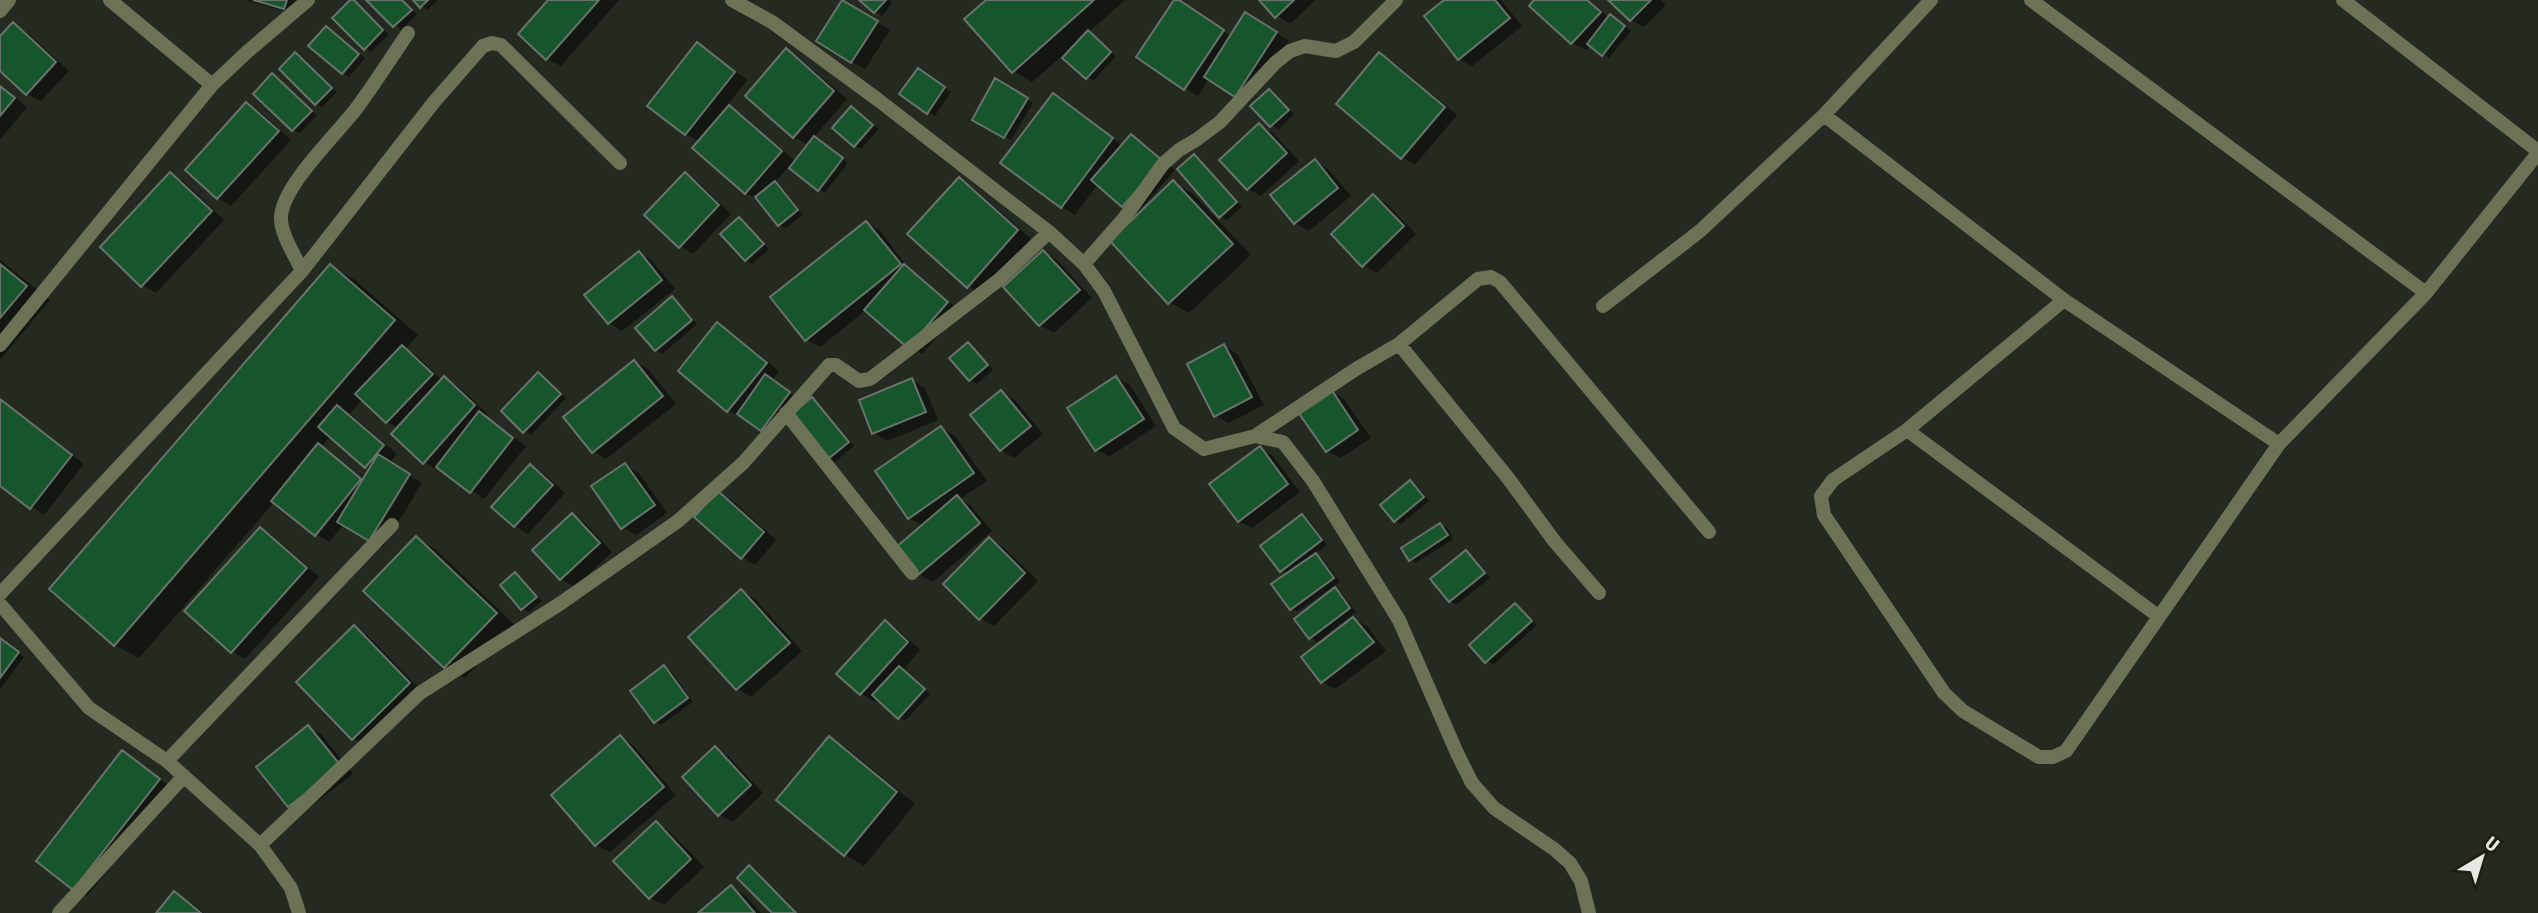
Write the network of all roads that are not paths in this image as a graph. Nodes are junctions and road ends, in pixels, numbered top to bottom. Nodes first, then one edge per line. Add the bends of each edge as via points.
1 (9, 0) edge
2 (110, 0) edge
3 (308, 0) edge
4 (732, 0) edge
5 (1396, 0) edge
6 (1931, 0) edge
7 (2031, 0) edge
8 (2343, 0) edge
9 (0, 11) edge
10 (408, 33) dead end
11 (212, 85) junction
12 (1824, 115) junction
13 (2538, 152) edge
14 (620, 163) dead end
15 (1049, 232) junction
16 (1084, 264) junction
17 (302, 271) junction
18 (2426, 293) junction
19 (2064, 300) junction
20 (1603, 306) dead end
21 (1399, 344) junction
22 (0, 345) edge
23 (786, 413) junction
24 (1907, 430) junction
25 (1255, 436) junction
26 (2279, 444) junction
27 (392, 525) dead end
28 (1709, 532) dead end
29 (912, 573) dead end
30 (1599, 593) dead end
31 (0, 594) edge
32 (0, 604) edge
33 (2158, 616) junction
34 (167, 761) junction
35 (184, 776) junction
36 (260, 845) junction
37 (60, 913) edge
38 (299, 913) edge
39 (1589, 913) edge

1 - 9 street
2 - 11 street
3 - 11 street
4 - 15 street via 772,22
5 - 16 street via 1354,42 1336,51 1305,46 1275,63 1220,122 1163,164
6 - 12 street
7 - 18 street
8 - 13 street
10 - 17 street via 355,110 300,176 285,203 281,217 286,238
11 - 22 street
12 - 19 street
12 - 20 street via 1700,231
13 - 18 street
14 - 17 street via 500,45 483,46
15 - 16 street
15 - 23 street via 1000,279 870,379 859,381 829,365
16 - 25 street via 1104,291 1174,428 1204,449
17 - 31 street
18 - 26 street
19 - 24 street
19 - 26 street
21 - 25 street
21 - 28 street via 1478,279 1491,277 1500,282
21 - 30 street
23 - 29 street
23 - 36 street via 743,463 678,521 421,693
24 - 33 street
24 - 33 street via 1833,480 1821,496 1824,515 1944,694 1964,711 2039,757 2066,751
25 - 39 street via 1283,442 1313,481 1399,620 1472,783 1494,808 1570,863 1581,881
26 - 33 street
27 - 34 street
32 - 34 street via 89,708
34 - 35 street
35 - 36 street
35 - 37 street
36 - 38 street via 291,888

